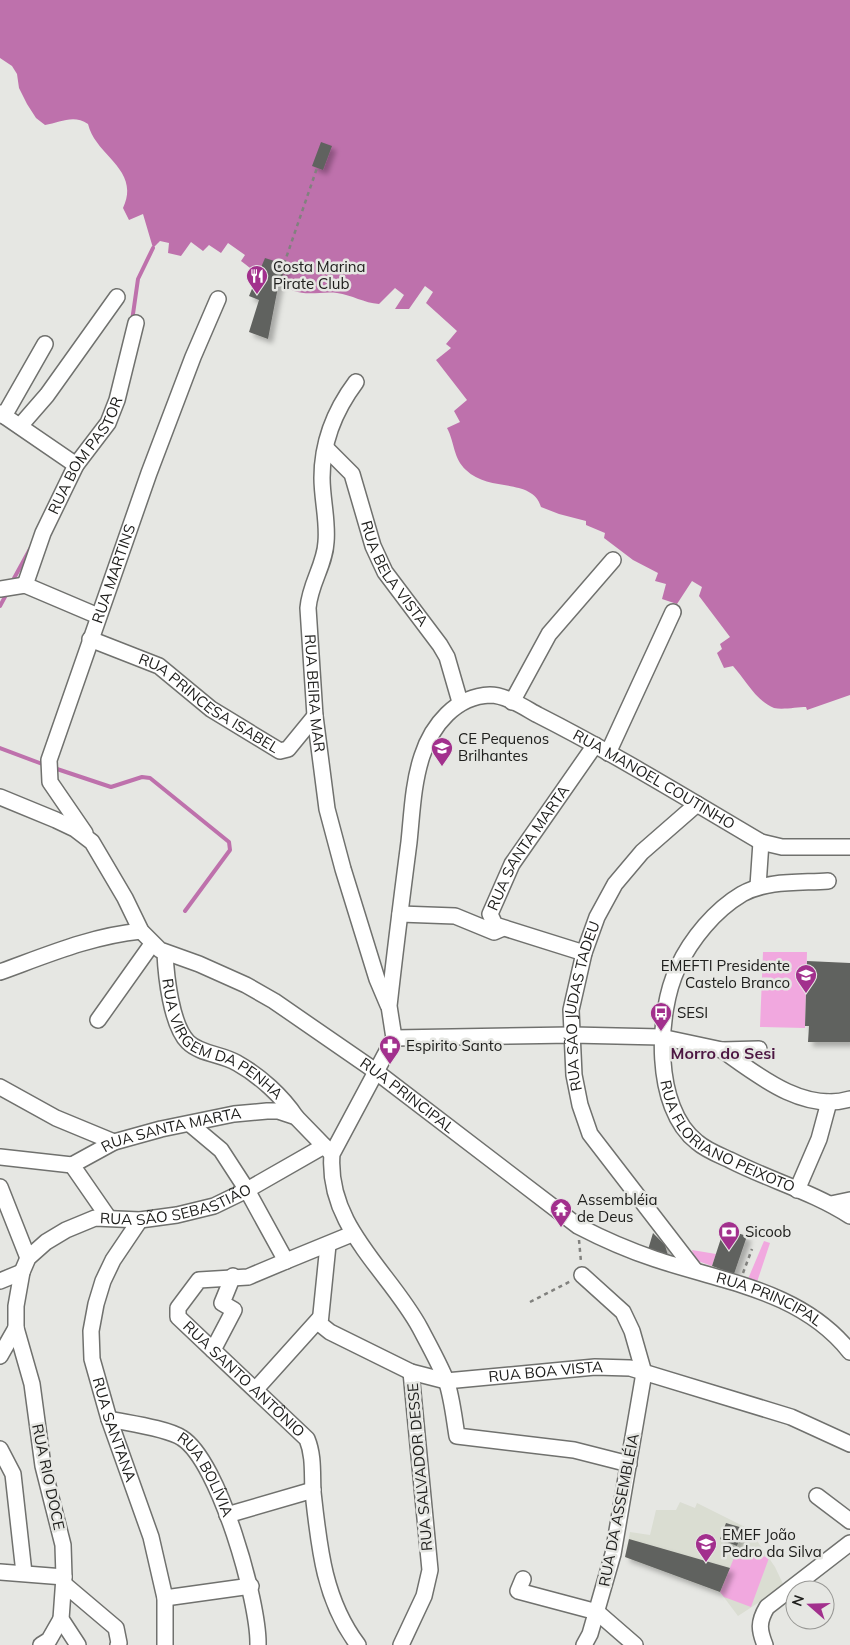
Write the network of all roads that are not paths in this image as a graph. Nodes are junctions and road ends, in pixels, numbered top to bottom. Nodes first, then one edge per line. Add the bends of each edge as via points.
1 (117, 297) dead end
2 (218, 299) dead end
3 (136, 323) dead end
4 (44, 344) dead end
5 (356, 382) dead end
6 (2, 414) edge
7 (20, 426) junction
8 (326, 448) junction
9 (76, 465) junction
10 (613, 560) dead end
11 (24, 585) junction
12 (0, 589) edge
13 (673, 612) dead end
14 (98, 616) junction
15 (90, 639) junction
16 (460, 702) junction
17 (512, 702) junction
18 (315, 716) junction
19 (601, 749) junction
20 (0, 797) edge
21 (696, 804) junction
22 (92, 842) junction
23 (761, 842) junction
24 (850, 847) edge
25 (828, 881) dead end
26 (758, 886) junction
27 (400, 914) junction
28 (503, 928) junction
29 (141, 931) junction
30 (159, 948) junction
31 (584, 953) junction
32 (0, 972) edge
33 (389, 1006) junction
34 (98, 1020) dead end
35 (572, 1034) junction
36 (662, 1037) junction
37 (394, 1038) junction
38 (759, 1049) dead end
39 (722, 1050) junction
40 (374, 1070) junction
41 (0, 1087) edge
42 (850, 1099) edge
43 (829, 1102) junction
44 (296, 1117) junction
45 (190, 1124) junction
46 (114, 1142) junction
47 (328, 1150) junction
48 (0, 1157) edge
49 (72, 1165) junction
50 (0, 1187) edge
51 (247, 1190) junction
52 (797, 1190) junction
53 (850, 1200) edge
54 (831, 1204) junction
55 (850, 1216) edge
56 (108, 1217) junction
57 (140, 1220) junction
58 (352, 1234) junction
59 (328, 1245) junction
60 (286, 1261) junction
61 (25, 1265) junction
62 (694, 1269) junction
63 (582, 1276) road end
64 (240, 1277) junction
65 (0, 1281) edge
66 (319, 1319) junction
67 (16, 1328) junction
68 (213, 1350) junction
69 (850, 1352) edge
70 (0, 1356) edge
71 (411, 1372) junction
72 (644, 1373) junction
73 (446, 1381) junction
74 (256, 1389) junction
75 (109, 1419) junction
76 (850, 1444) edge
77 (0, 1448) edge
78 (629, 1464) junction
79 (313, 1490) junction
80 (817, 1496) dead end
81 (227, 1515) junction
82 (850, 1521) edge
83 (850, 1543) edge
84 (0, 1572) edge
85 (24, 1574) junction
86 (523, 1579) dead end
87 (64, 1581) junction
88 (251, 1586) junction
89 (166, 1598) junction
90 (596, 1612) junction
91 (61, 1619) junction
92 (40, 1645) edge
93 (78, 1645) edge
94 (118, 1645) edge
95 (166, 1645) edge
96 (258, 1645) edge
97 (358, 1645) edge
98 (400, 1645) edge
99 (584, 1645) edge
100 (635, 1645) edge
101 (765, 1645) edge

1 - 7 street via 47,395
2 - 14 street, RUA MARTINS via 193,357
3 - 9 street, RUA BOM PASTOR via 108,423
4 - 6 street
5 - 8 street, RUA BEIRA MAR via 341,401
6 - 7 street
7 - 9 street
8 - 16 street, RUA BELA VISTA via 352,474 379,562 447,657
8 - 18 street, RUA BEIRA MAR via 322,476 326,543 309,592 308,608
9 - 11 street, RUA BOM PASTOR via 43,533
10 - 17 street via 549,634
11 - 12 street
11 - 14 street
13 - 19 street, RUA SANTA MARTA
14 - 15 street, RUA MARTINS
15 - 18 street, RUA PRINCESA ISABEL via 159,666 211,709 280,751 288,749
15 - 22 street, RUA MARTINS via 51,750 48,769 50,782
16 - 17 street, RUA MANOEL COUTINHO via 492,695
16 - 27 street, RUA MANOEL COUTINHO via 443,718 422,755
17 - 19 street, RUA MANOEL COUTINHO
18 - 33 street, RUA BEIRA MAR via 327,809 354,906
19 - 21 street, RUA MANOEL COUTINHO
19 - 28 street, RUA SANTA MARTA via 512,864 490,914 495,925
20 - 22 street via 69,826
21 - 23 street, RUA MANOEL COUTINHO
21 - 31 street, RUA SÃO JUDAS TADEU via 642,852 615,884 596,916
22 - 29 street
23 - 24 street, RUA MANOEL COUTINHO via 782,847
23 - 26 street
25 - 26 street, RUA FLORIANO PEIXOTO
26 - 36 street, RUA FLORIANO PEIXOTO via 712,918 694,940 671,988
27 - 28 street via 455,916 494,932
27 - 33 street, RUA MANOEL COUTINHO
28 - 31 street, RUA SANTA MARTA
29 - 30 street
29 - 32 street via 110,934
30 - 34 street
30 - 40 street, RUA PRINCIPAL via 246,985
30 - 44 street, RUA VIRGEM DA PENHA via 182,1034 188,1042 237,1063 284,1099
31 - 35 street, RUA SÃO JUDAS TADEU via 571,1010
33 - 37 street, RUA MANOEL COUTINHO
35 - 36 street
35 - 37 street
35 - 62 street, RUA SÃO JUDAS TADEU via 574,1075 590,1134
36 - 39 street
36 - 52 street, RUA FLORIANO PEIXOTO via 670,1101 682,1126 697,1142
37 - 40 street
38 - 39 street
39 - 43 street via 788,1092
40 - 47 street
40 - 62 street, RUA PRINCIPAL via 578,1226 647,1256
41 - 46 street via 56,1118
42 - 43 street
43 - 52 street via 820,1140
44 - 45 street, RUA SANTA MARTA via 278,1111 256,1112
44 - 47 street
45 - 46 street, RUA SANTA MARTA
45 - 51 street via 221,1150
46 - 49 street, RUA SANTA MARTA
47 - 51 street, RUA SÃO SEBASTIÃO
47 - 58 street via 337,1195
48 - 49 street
49 - 56 street
50 - 61 street
51 - 57 street, RUA SÃO SEBASTIÃO via 214,1206
51 - 60 street
52 - 54 street, RUA FLORIANO PEIXOTO
53 - 54 street
54 - 55 street, RUA FLORIANO PEIXOTO
56 - 57 street, RUA SÃO SEBASTIÃO
56 - 61 street, RUA SÃO SEBASTIÃO via 95,1218 66,1230 46,1242
57 - 75 street, RUA SANTANA via 113,1260 103,1282 91,1332 92,1359
58 - 59 street
58 - 73 street via 420,1326
59 - 60 street
59 - 66 street
60 - 64 street, RUA SANTO ANTÔNIO
61 - 65 street, RUA SÃO SEBASTIÃO
61 - 67 street, RUA RIO DOCE via 16,1306
62 - 69 street, RUA PRINCIPAL via 767,1293 835,1333
63 - 72 street, RUA DA ASSEMBLÉIA via 623,1312
64 - 68 street via 222,1303 234,1310
64 - 68 street, RUA SANTO ANTÔNIO via 199,1280 178,1308 178,1317
66 - 71 street via 330,1332
66 - 74 street
67 - 70 street
67 - 87 street, RUA RIO DOCE via 32,1384 43,1466 63,1545
68 - 74 street, RUA SANTO ANTÔNIO
71 - 73 street, RUA SALVADOR DESSE
71 - 98 street, RUA SALVADOR DESSE via 430,1570 424,1596
72 - 73 street, RUA BOA VISTA via 630,1368 595,1367
72 - 76 street via 791,1417
72 - 78 street, RUA DA ASSEMBLÉIA
73 - 78 street via 457,1436 574,1450
74 - 79 street, RUA SANTO ANTÔNIO via 307,1439 313,1462
75 - 81 street, RUA BOLÍVIA via 184,1439 200,1459
75 - 89 street, RUA SANTANA via 151,1537
77 - 85 street via 13,1474
78 - 90 street, RUA DA ASSEMBLÉIA via 613,1554
79 - 81 street
79 - 97 street, RUA SANTO ANTÔNIO via 329,1592 339,1618
80 - 82 street
81 - 88 street, RUA BOLÍVIA
83 - 101 street via 767,1607 759,1630
84 - 85 street
85 - 87 street
86 - 90 street via 518,1591
87 - 91 street, RUA RIO DOCE
87 - 94 street via 116,1628
88 - 89 street
88 - 96 street, RUA BOLÍVIA
89 - 95 street, RUA SANTANA
90 - 99 street, RUA DA ASSEMBLÉIA
90 - 100 street
91 - 92 street via 49,1640
91 - 93 street

